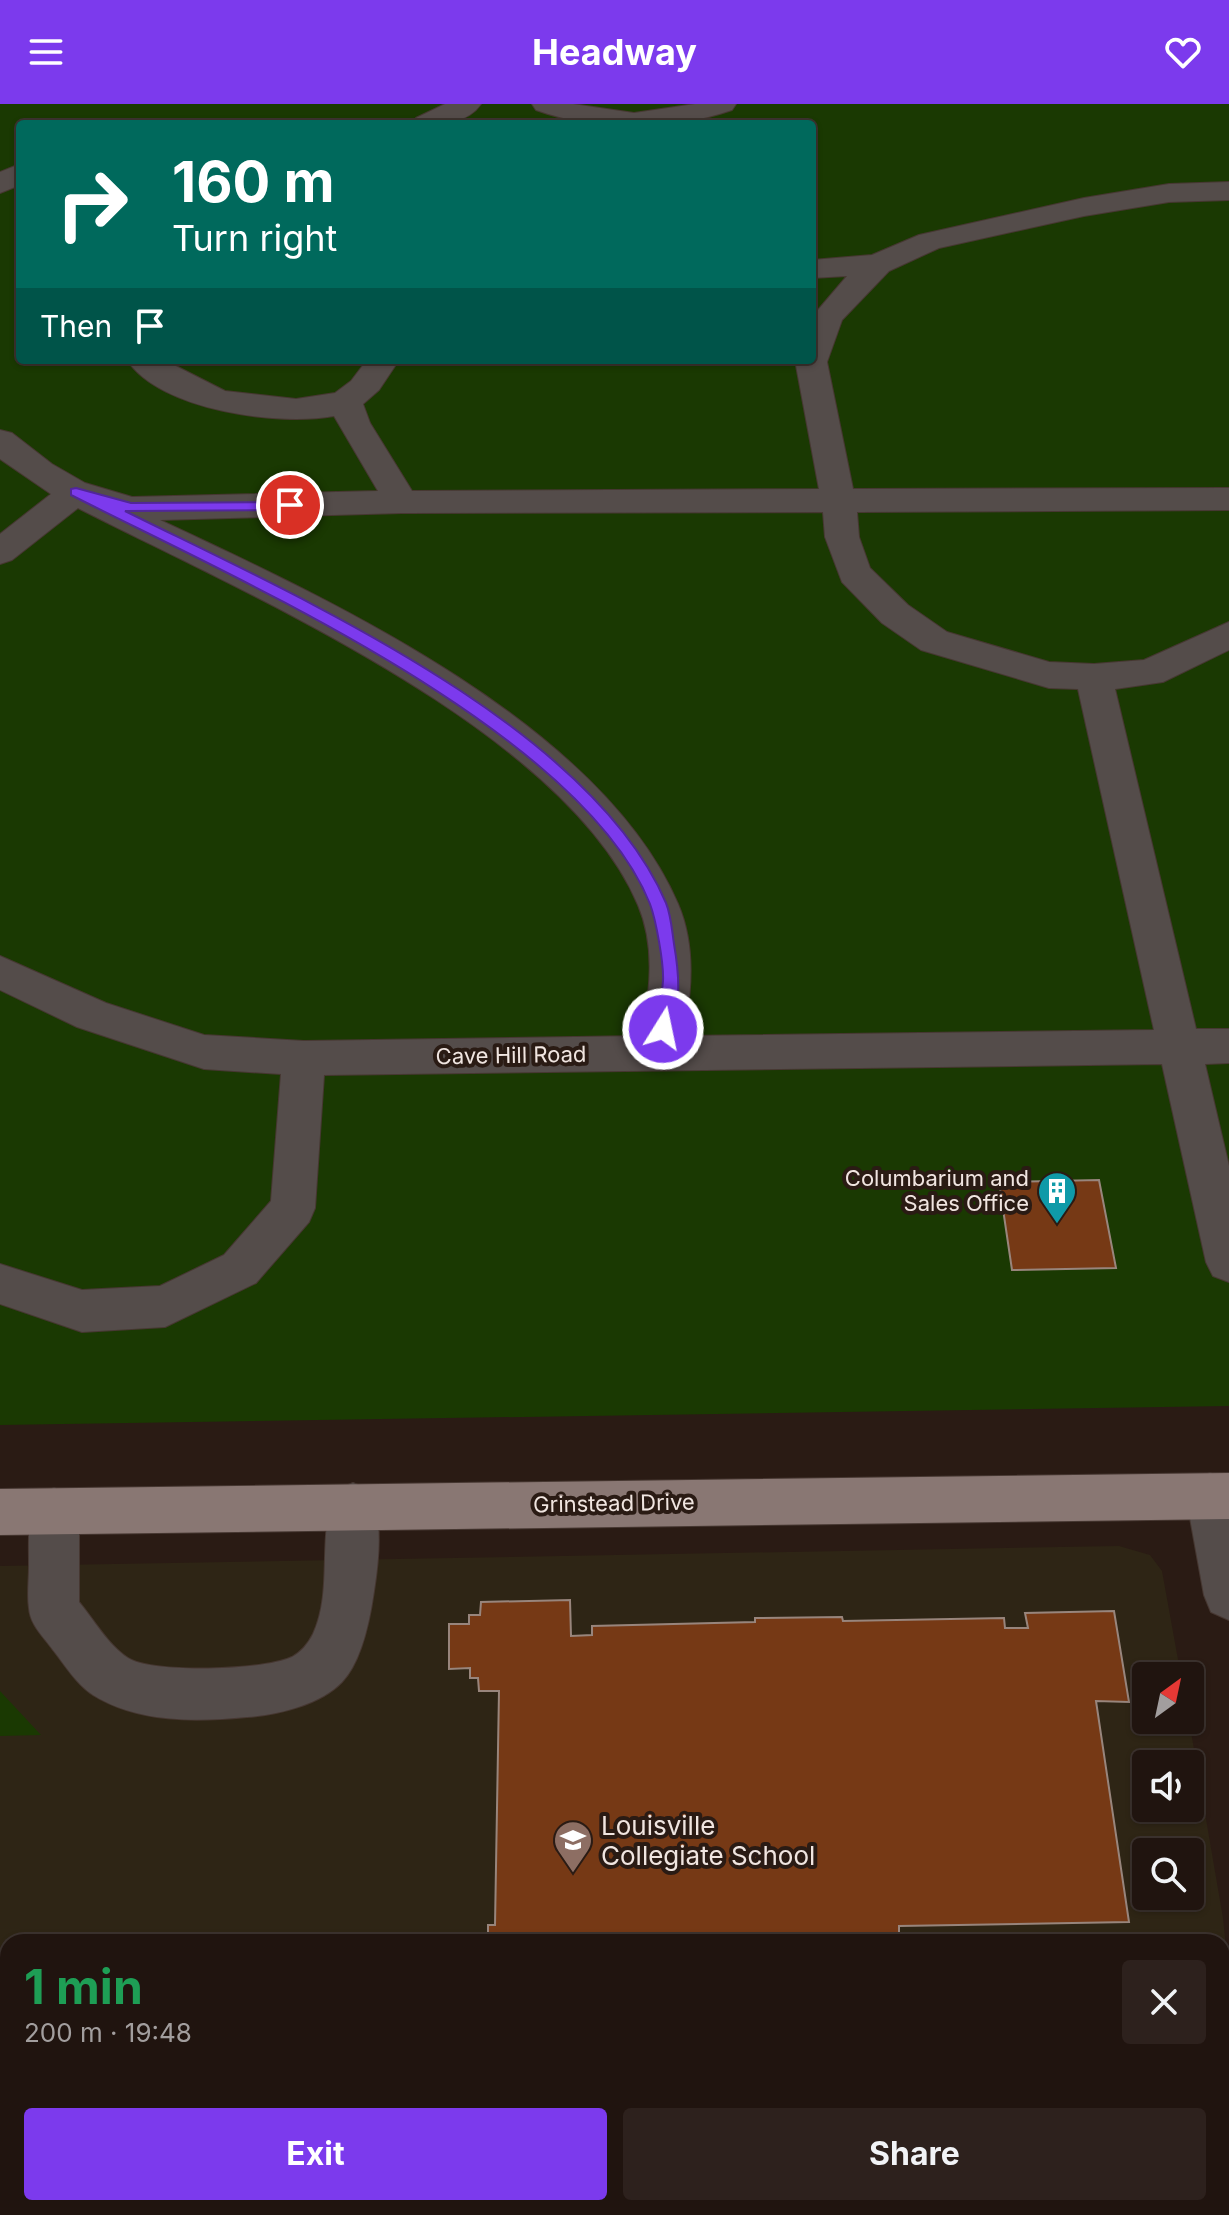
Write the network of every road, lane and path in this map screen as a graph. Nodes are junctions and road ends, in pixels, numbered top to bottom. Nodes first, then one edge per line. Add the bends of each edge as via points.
1 (467, 104) edge
2 (546, 104) edge
3 (722, 104) edge
4 (434, 120) edge
5 (596, 120) edge
6 (666, 120) edge
7 (1229, 191) edge
8 (878, 264) junction
9 (816, 269) edge
10 (816, 350) edge
11 (148, 364) edge
12 (381, 364) edge
13 (813, 364) edge
14 (346, 401) junction
15 (0, 441) edge
16 (76, 492) junction
17 (1229, 499) edge
18 (402, 502) junction
19 (839, 502) junction
20 (0, 552) edge
21 (1229, 635) edge
22 (1094, 677) junction
23 (0, 972) edge
24 (1229, 1046) edge
25 (1178, 1047) junction
26 (659, 1053) junction
27 (304, 1058) junction
28 (1229, 1262) edge
29 (0, 1284) edge
30 (1220, 1496) edge
31 (353, 1506) junction
32 (54, 1511) junction
33 (0, 1512) edge
34 (1229, 1595) edge

1 - 4 street
2 - 5 street
3 - 6 street
7 - 8 street via 1169,193 1006,223 930,241
8 - 9 street
8 - 10 street via 827,318
11 - 14 street via 205,395 259,406 306,409
12 - 14 street
13 - 19 street
14 - 18 street via 359,434
15 - 16 street via 18,458
16 - 18 street via 131,508
16 - 20 street
16 - 26 street via 334,622 530,750 591,805 630,852 659,905 672,980
17 - 19 street
18 - 19 street
19 - 22 street via 842,537 854,573 895,614 934,641 1049,675
21 - 22 street via 1150,673
22 - 25 street
23 - 27 street, Cave Hill Road via 92,1015 204,1052
24 - 25 street, Cave Hill Road
25 - 26 street, Cave Hill Road
25 - 28 street
26 - 27 street, Cave Hill Road
27 - 29 street via 293,1208 240,1269 165,1306 82,1311
30 - 31 main road, Grinstead Drive
30 - 34 street
31 - 32 main road, Grinstead Drive
31 - 32 street via 350,1593 325,1665 296,1683 251,1693 165,1694 111,1678 54,1611
32 - 33 main road, Grinstead Drive

